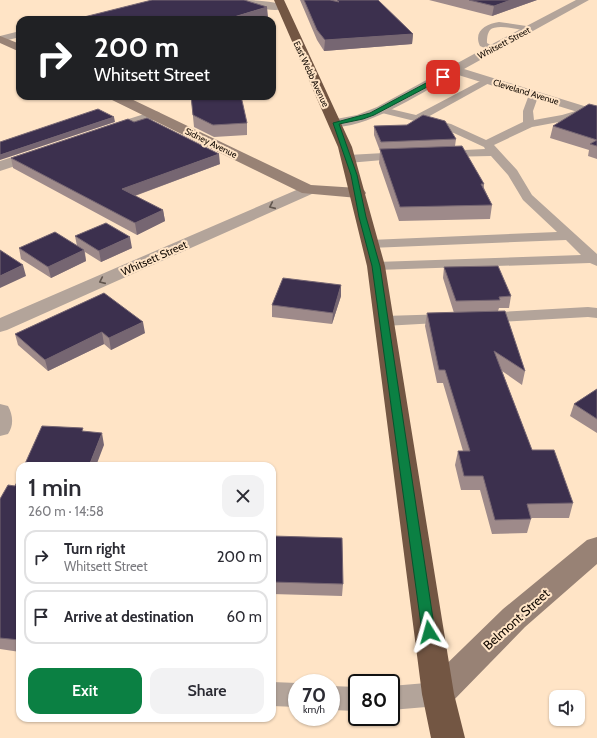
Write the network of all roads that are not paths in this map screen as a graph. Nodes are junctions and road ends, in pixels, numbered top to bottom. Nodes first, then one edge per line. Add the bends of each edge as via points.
1 (239, 0) edge
2 (560, 0) edge
3 (280, 3) edge
4 (583, 4) edge
5 (530, 29) junction
6 (16, 35) edge
7 (0, 39) edge
8 (16, 47) edge
9 (492, 48) junction
10 (455, 70) junction
11 (488, 80) junction
12 (534, 94) junction
13 (123, 100) edge
14 (396, 102) junction
15 (382, 110) junction
16 (415, 110) junction
17 (592, 112) edge
18 (154, 115) junction
19 (336, 123) junction
20 (529, 124) junction
21 (95, 134) edge
22 (490, 148) junction
23 (51, 149) edge
24 (417, 155) edge
25 (432, 155) edge
26 (348, 159) junction
27 (0, 166) edge
28 (308, 190) junction
29 (358, 193) junction
30 (568, 236) junction
31 (370, 244) junction
32 (595, 261) edge
33 (376, 266) junction
34 (597, 313) edge
35 (384, 321) junction
36 (0, 326) edge
37 (0, 412) edge
38 (0, 428) edge
39 (597, 548) edge
40 (276, 694) edge
41 (438, 694) junction
42 (288, 695) edge
43 (400, 697) edge
44 (448, 738) edge

1 - 3 street via 253,4
2 - 4 street
3 - 19 highway, East Webb Avenue
4 - 5 street, Whitsett Street
5 - 9 street, Whitsett Street
5 - 9 lane via 494,24 483,33 483,44
6 - 7 street
7 - 8 street
9 - 10 street, Whitsett Street
10 - 11 street, Cleveland Avenue
10 - 14 street, Whitsett Street
11 - 12 street, Cleveland Avenue
11 - 16 lane via 435,109
12 - 17 street, Cleveland Avenue
12 - 20 lane via 528,111
13 - 18 street, Sidney Avenue
14 - 15 street, Whitsett Street
14 - 16 lane
15 - 16 lane
15 - 19 street, Whitsett Street
16 - 22 lane
17 - 20 lane
18 - 21 street
18 - 28 street, Sidney Avenue
19 - 26 highway, East Webb Avenue
20 - 22 lane
22 - 25 lane
22 - 30 lane via 513,174 527,196
23 - 27 street
24 - 26 lane
26 - 29 highway, East Webb Avenue
28 - 29 street
28 -> 36 street, Whitsett Street
29 - 31 highway, East Webb Avenue
30 - 31 lane
30 - 32 lane
31 - 33 highway, East Webb Avenue
32 - 33 lane
33 - 35 highway, East Webb Avenue
34 - 35 lane
35 - 41 highway, East Webb Avenue
37 - 38 street
39 - 41 street, Belmont Street via 514,618
40 - 42 lane
41 - 43 lane
41 - 44 highway, East Webb Avenue

